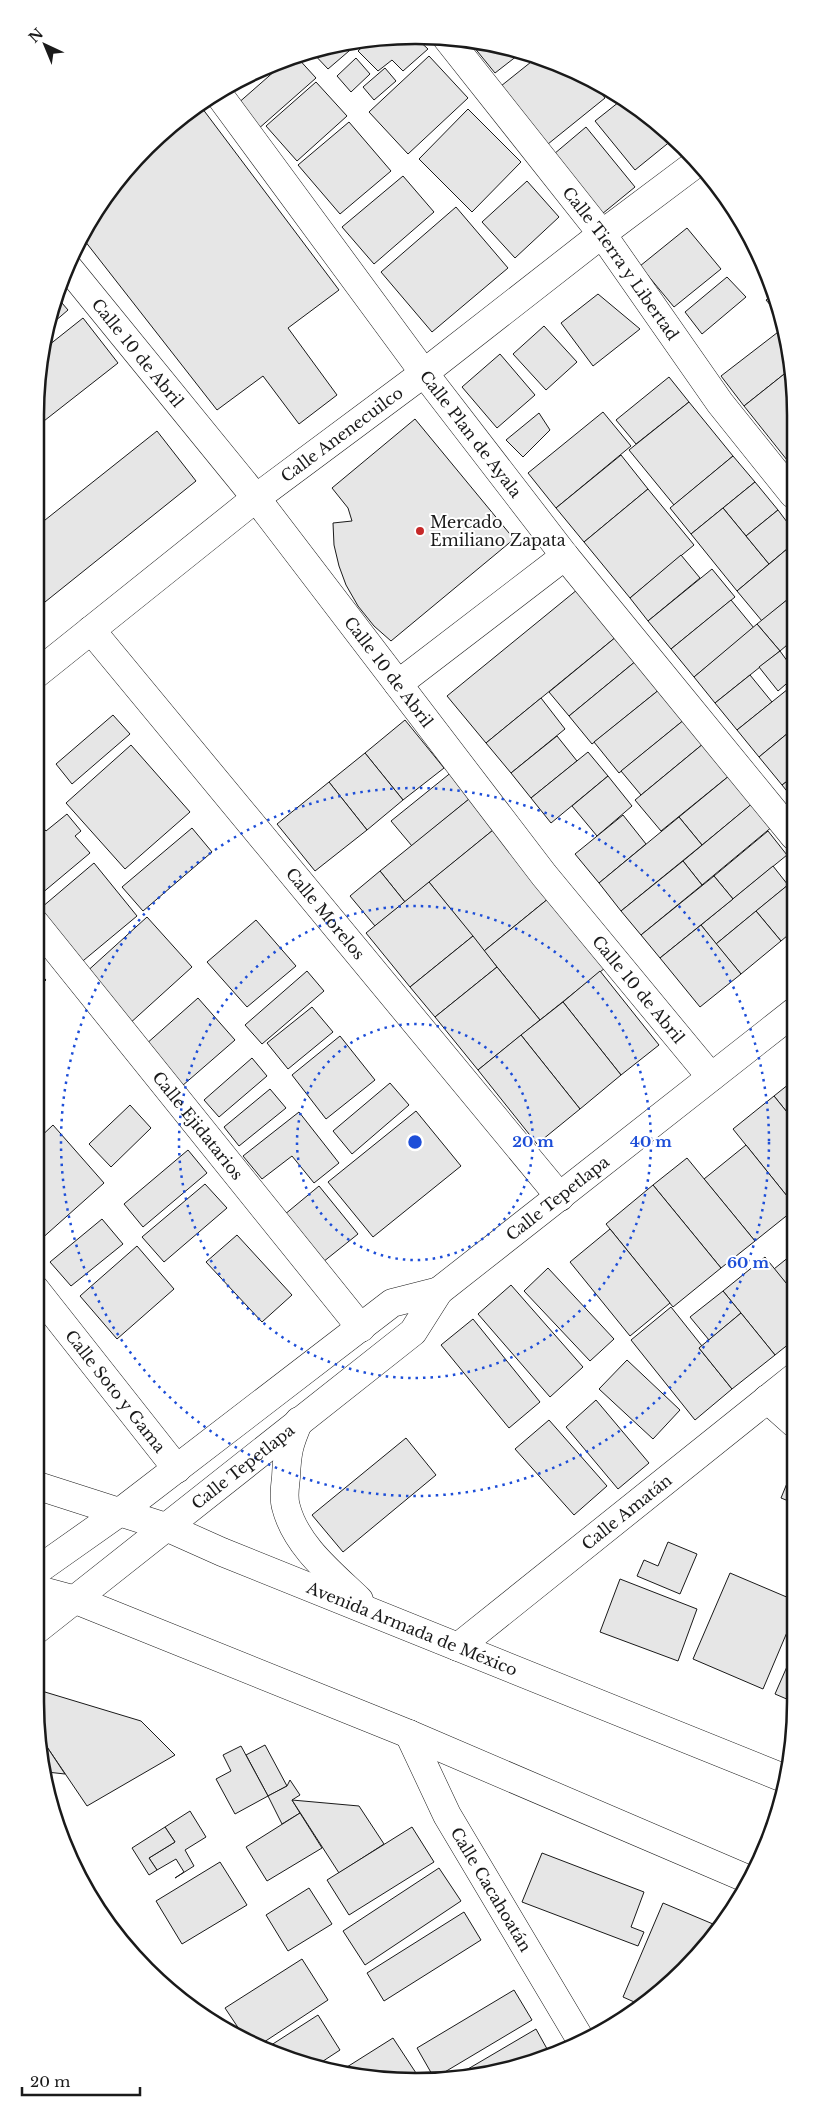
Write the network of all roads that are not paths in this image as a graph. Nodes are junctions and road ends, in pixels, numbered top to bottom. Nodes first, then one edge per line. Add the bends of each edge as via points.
1 (453, 46) edge
2 (222, 99) edge
3 (692, 167) edge
4 (602, 234) junction
5 (72, 272) edge
6 (424, 373) junction
7 (787, 487) edge
8 (256, 498) junction
9 (565, 556) junction
10 (91, 630) junction
11 (44, 667) edge
12 (398, 684) junction
13 (787, 827) edge
14 (44, 934) edge
15 (787, 1018) edge
16 (711, 1078) junction
17 (560, 1197) junction
18 (440, 1292) junction
19 (44, 1300) edge
20 (361, 1328) junction
21 (787, 1383) edge
22 (767, 1399) junction
23 (787, 1417) edge
24 (300, 1421) junction
25 (177, 1469) junction
26 (44, 1488) edge
27 (120, 1512) junction
28 (166, 1527) junction
29 (44, 1566) edge
30 (44, 1591) edge
31 (76, 1600) junction
32 (369, 1610) junction
33 (44, 1624) edge
34 (458, 1647) junction
35 (409, 1734) junction
36 (780, 1776) edge
37 (743, 1877) edge
38 (578, 2036) edge

1 - 4 street, Calle Tierra y Libertad
2 - 6 street, Calle Plan de Ayala
3 - 4 street, Calle Anenecuilco
4 - 6 street, Calle Anenecuilco
4 - 7 street, Calle Tierra y Libertad via 720,403
5 - 8 street, Calle 10 de Abril
6 - 8 street, Calle Anenecuilco
6 - 9 street, Calle Plan de Ayala
8 - 10 street, Calle Anenecuilco
8 - 12 street, Calle 10 de Abril
9 - 12 street
9 - 13 street, Calle Plan de Ayala
10 - 11 street, Calle Anenecuilco
10 - 17 street, Calle Morelos
12 - 16 street, Calle 10 de Abril via 544,875
14 - 20 street, Calle Ejidatarios
15 - 16 street, Calle Tepetlapa
16 - 17 street, Calle Tepetlapa
17 - 18 street, Calle Tepetlapa
18 - 20 street, Calle Tepetlapa via 392,1303
18 - 24 street, Calle Tepetlapa via 413,1332
19 - 25 street, Calle Soto y Gama
20 - 25 street, Calle Tepetlapa
21 - 22 street, Calle Amatán
22 - 23 street
22 - 34 street, Calle Amatán
24 - 28 street, Calle Tepetlapa
24 - 32 street via 288,1445 286,1508 297,1532 313,1554
25 - 27 street, Calle Tepetlapa
26 - 27 street, Avenida Armada de México
27 - 28 street, Avenida Armada de México
27 - 29 street, Calle Tepetlapa
28 - 31 street, Calle Tepetlapa
28 - 32 street, Avenida Armada de México
30 - 31 street
31 - 33 street, Calle Tepetlapa
31 - 35 street
32 - 34 street, Avenida Armada de México
34 - 36 street, Avenida Armada de México
35 - 37 street
35 - 38 street, Calle Cacahoatán via 447,1815

